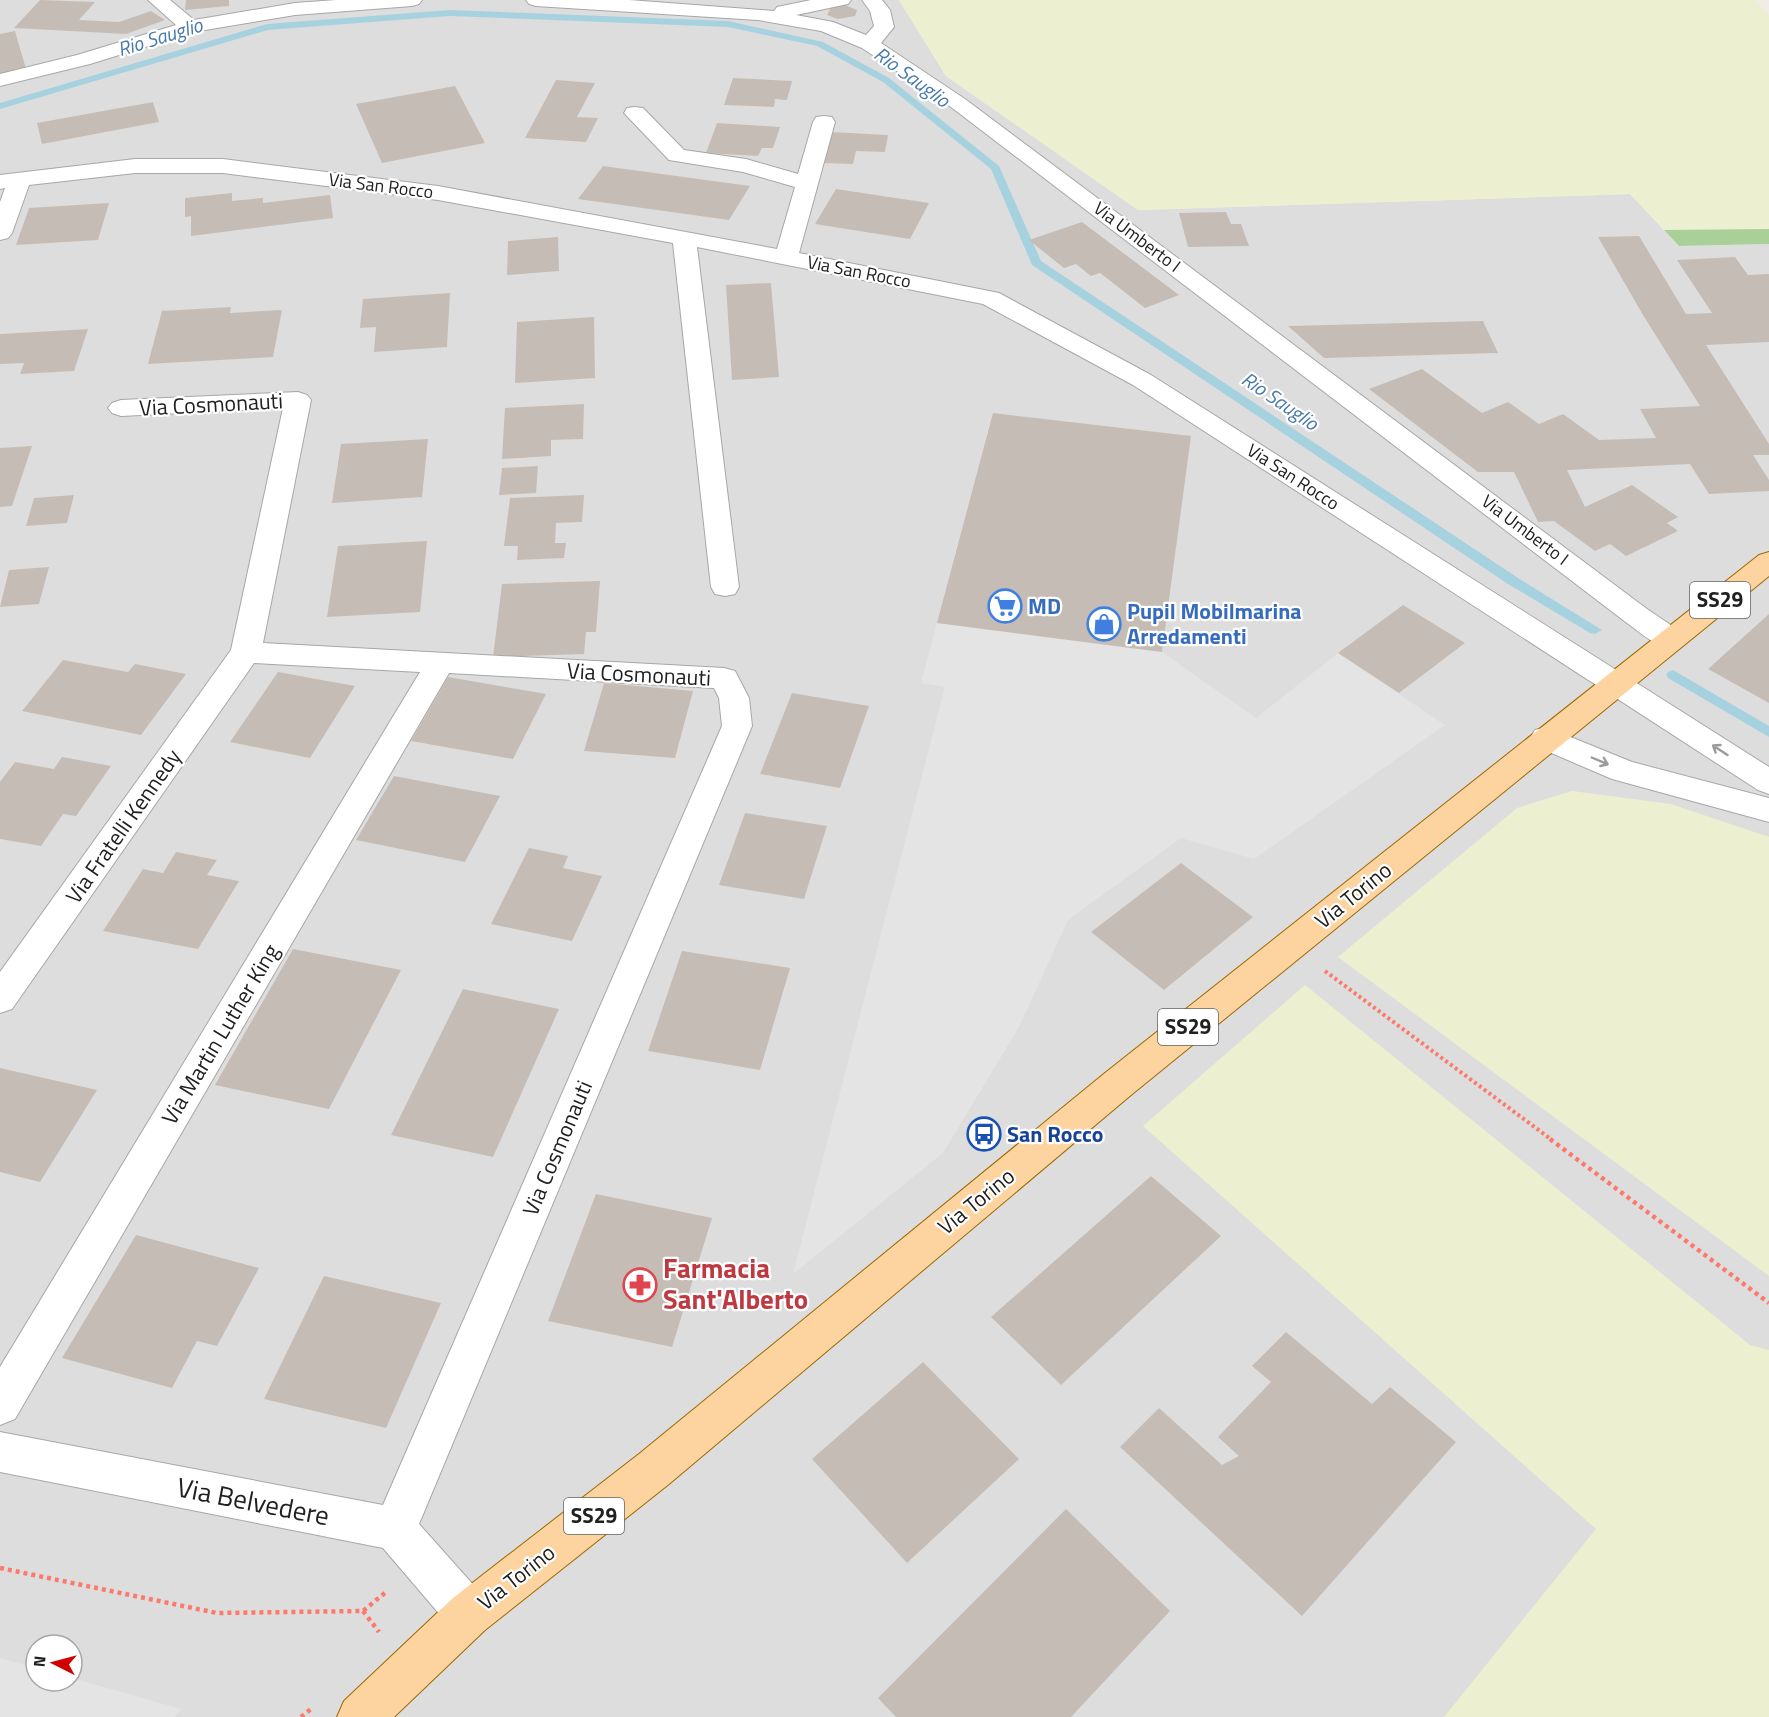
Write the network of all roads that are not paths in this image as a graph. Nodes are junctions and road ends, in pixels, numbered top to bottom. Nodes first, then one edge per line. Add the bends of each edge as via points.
1 (158, 0) edge
2 (412, 0) edge
3 (536, 0) edge
4 (841, 0) edge
5 (872, 0) edge
6 (599, 2) edge
7 (758, 14) junction
8 (190, 27) junction
9 (869, 44) junction
10 (0, 80) edge
11 (636, 113) dead end
12 (824, 122) dead end
13 (10, 180) edge
14 (807, 184) junction
15 (0, 233) edge
16 (684, 238) junction
17 (786, 258) junction
18 (121, 408) dead end
19 (1769, 561) edge
20 (725, 587) dead end
21 (1671, 639) junction
22 (246, 652) junction
23 (440, 663) junction
24 (1616, 683) junction
25 (1546, 738) junction
26 (1769, 782) edge
27 (1769, 810) edge
28 (0, 999) edge
29 (0, 1405) edge
30 (0, 1452) edge
31 (395, 1529) junction
32 (470, 1614) junction
33 (360, 1717) edge

1 - 8 street
2 - 8 street via 295,9
3 - 6 street, Via Umberto I
4 - 7 street
5 - 9 street via 880,10 884,27
6 - 7 street, Via Umberto I
7 - 9 street, Via Umberto I via 826,26
8 - 10 street via 83,60
9 - 21 street, Via Umberto I via 958,103
11 - 14 street via 677,155 746,166
12 - 14 street
13 - 15 street
13 - 16 street, Via San Rocco via 135,166 223,166 438,194
14 - 17 street
16 - 17 street, Via San Rocco
16 - 20 street
17 - 24 street, Via San Rocco via 990,298 1142,380
18 - 22 street, Via Cosmonauti via 298,400
19 - 21 main road, Via Torino / SS29
21 - 24 main road, Via Torino / SS29
22 - 23 street, Via Cosmonauti
22 - 28 street, Via Fratelli Kennedy
23 - 29 street, Via Martin Luther King
23 - 31 street, Via Cosmonauti via 724,678 734,698 737,726
24 - 25 main road, Via Torino / SS29
26 -> 24 street, Via San Rocco
25 -> 27 street via 1623,771
25 - 32 main road, Via Torino / SS29 via 832,1319 654,1469
30 - 31 street, Via Belvedere
31 - 32 street
32 - 33 main road, Via Torino / SS29

